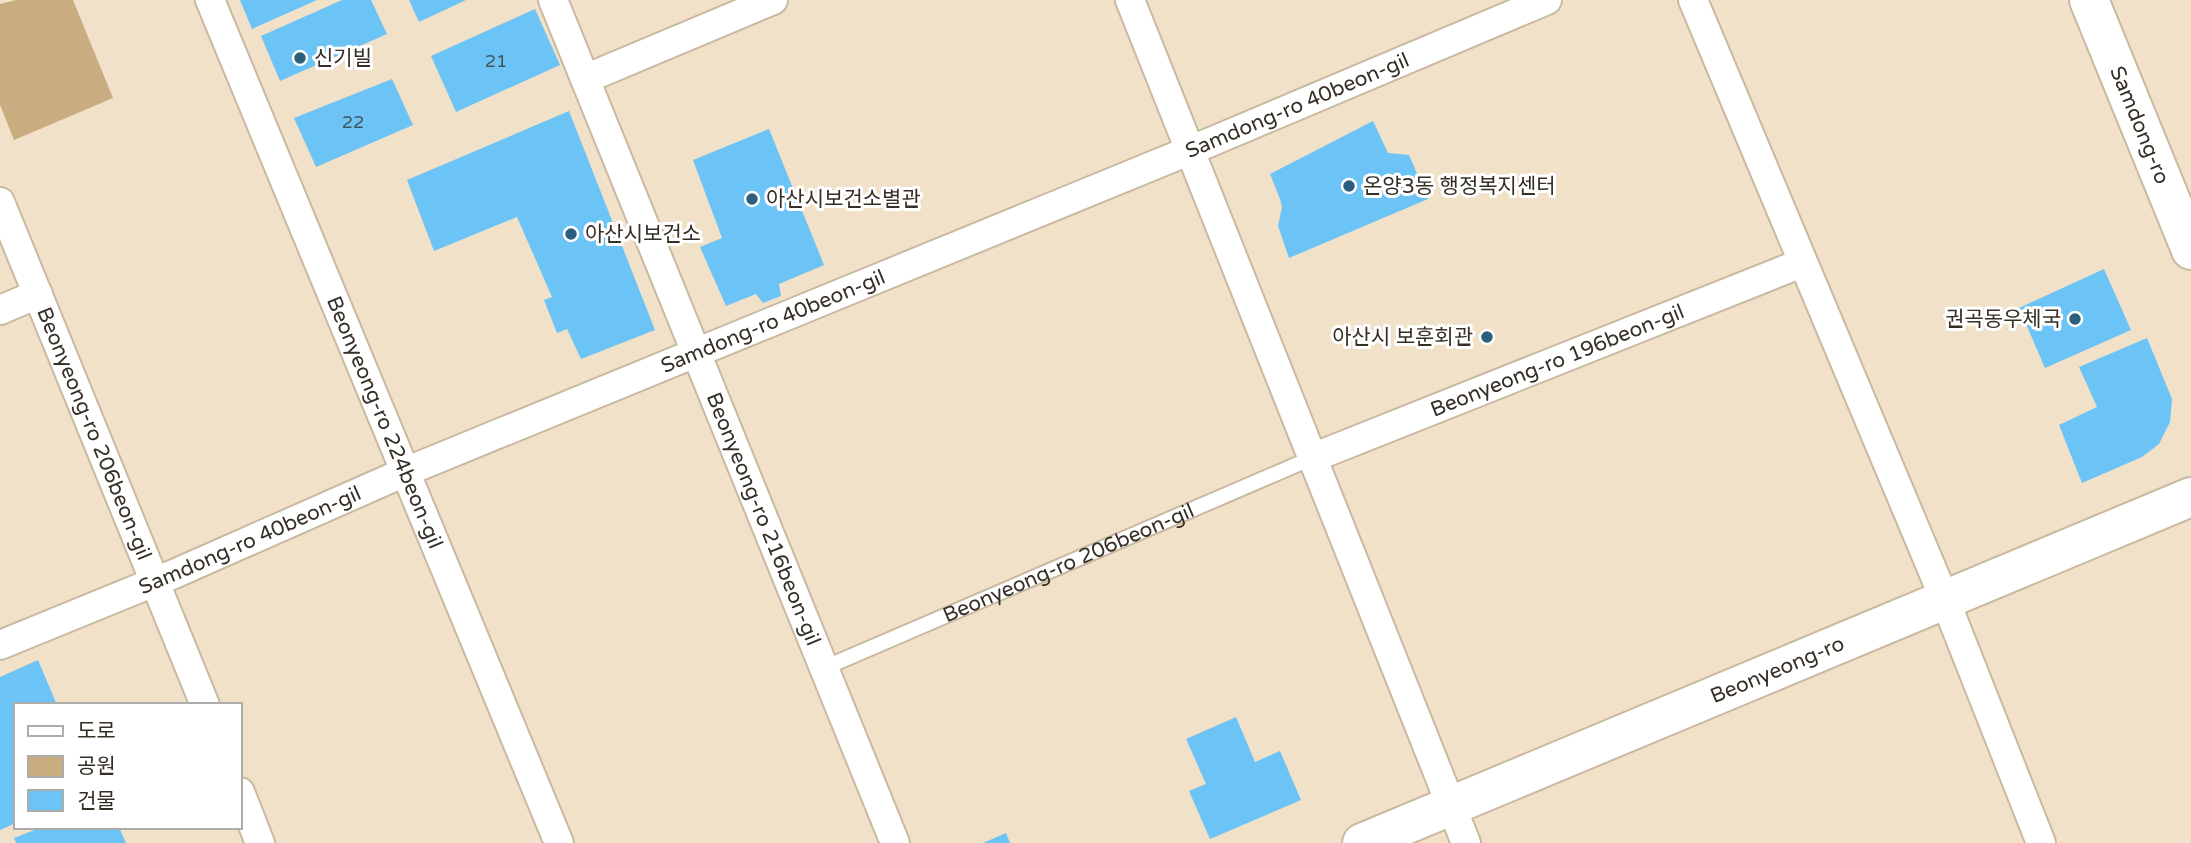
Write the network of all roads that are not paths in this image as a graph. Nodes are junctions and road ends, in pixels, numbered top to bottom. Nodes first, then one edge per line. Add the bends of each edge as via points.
1 (210, 0) edge
2 (553, 0) edge
3 (773, 0) edge
4 (1130, 0) edge
5 (1547, 0) edge
6 (1693, 0) edge
7 (2089, 0) edge
8 (585, 79) junction
9 (1190, 150) junction
10 (0, 202) edge
11 (2191, 250) edge
12 (1802, 263) junction
13 (38, 294) junction
14 (0, 310) edge
15 (696, 354) junction
16 (1312, 458) junction
17 (405, 472) junction
18 (2191, 497) edge
19 (156, 581) junction
20 (1945, 600) junction
21 (0, 645) edge
22 (824, 668) junction
23 (204, 703) edge
24 (242, 797) edge
25 (1451, 806) junction
26 (260, 843) edge
27 (559, 843) edge
28 (895, 843) edge
29 (1363, 843) edge
30 (1466, 843) edge
31 (2041, 843) edge

1 - 17 street, Beonyeong-ro 224beon-gil
2 - 8 street, Beonyeong-ro 216beon-gil
3 - 8 street
4 - 9 street
5 - 9 street, Samdong-ro 40beon-gil
6 - 12 street
7 - 11 street, Samdong-ro
8 - 15 street, Beonyeong-ro 216beon-gil
9 - 15 street, Samdong-ro 40beon-gil
9 - 16 street
10 - 13 street, Beonyeong-ro 206beon-gil
12 - 16 street, Beonyeong-ro 196beon-gil
12 - 20 street
13 - 14 street
13 - 19 street, Beonyeong-ro 206beon-gil
15 - 17 street, Samdong-ro 40beon-gil
15 - 22 street, Beonyeong-ro 216beon-gil
16 - 22 lane, Beonyeong-ro 206beon-gil
16 - 25 street
17 - 19 street, Samdong-ro 40beon-gil
17 - 27 street, Beonyeong-ro 224beon-gil
18 - 20 street, Beonyeong-ro
19 - 21 street, Samdong-ro 40beon-gil
19 - 23 street, Beonyeong-ro 206beon-gil
20 - 25 street, Beonyeong-ro
20 - 31 street
22 - 28 street, Beonyeong-ro 216beon-gil
24 - 26 street
25 - 29 street, Beonyeong-ro
25 - 30 street

